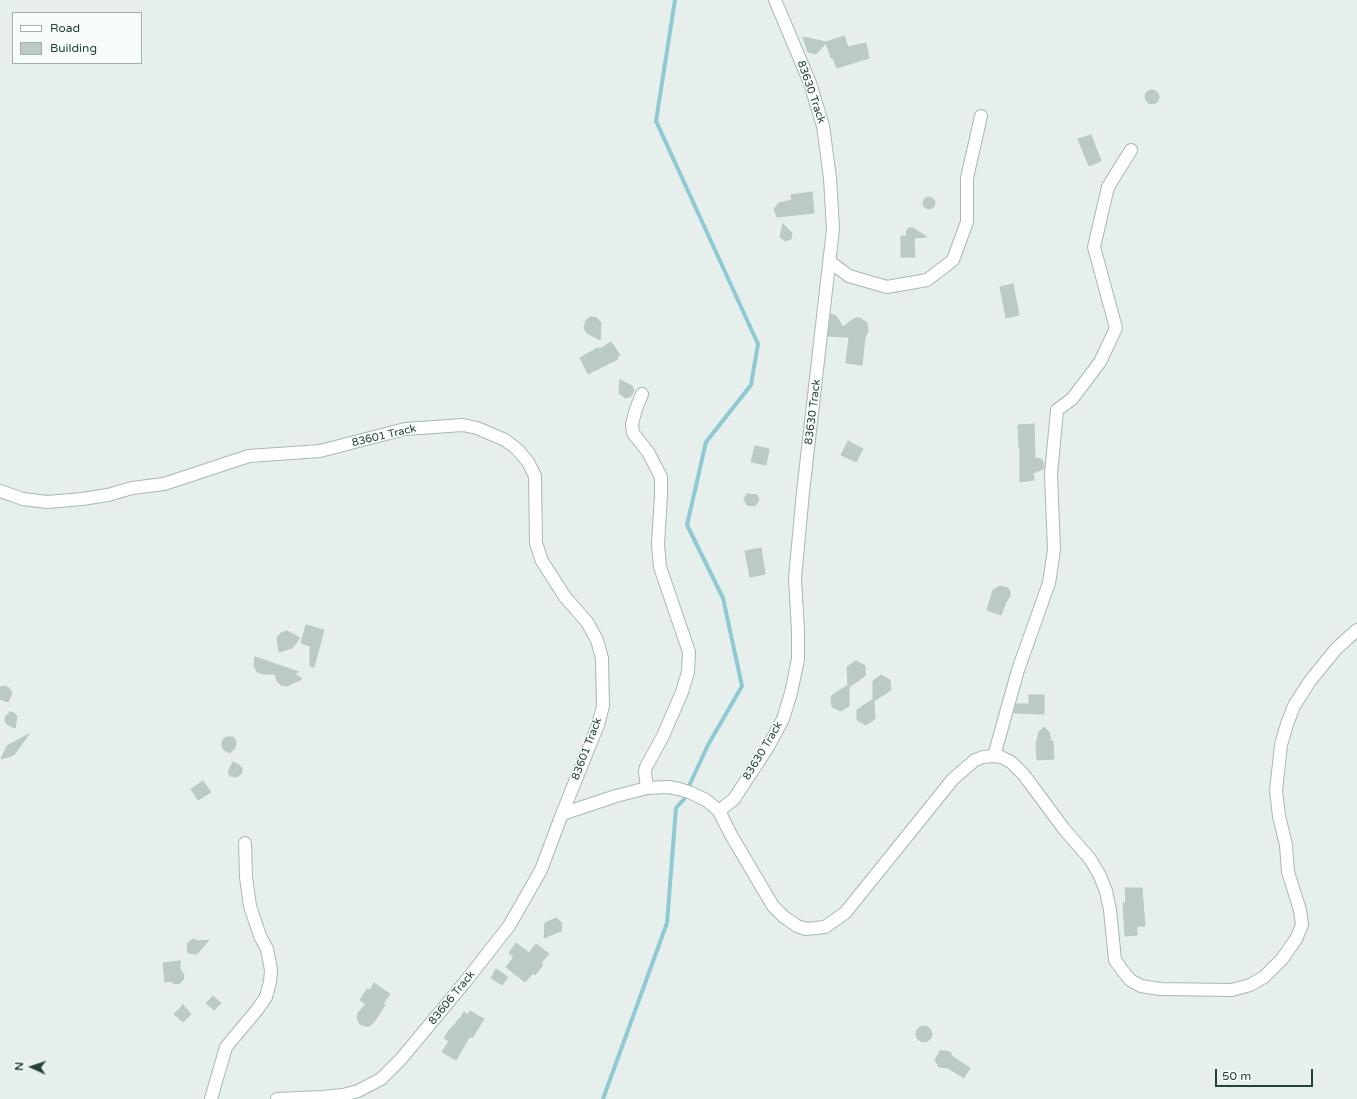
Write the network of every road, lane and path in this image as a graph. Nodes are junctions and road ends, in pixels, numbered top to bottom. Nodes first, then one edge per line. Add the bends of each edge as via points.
1 (775, 0) edge
2 (981, 116) dead end
3 (1131, 150) dead end
4 (830, 262) junction
5 (642, 394) dead end
6 (0, 491) edge
7 (1357, 630) edge
8 (994, 756) junction
9 (647, 788) junction
10 (719, 811) junction
11 (562, 814) junction
12 (245, 843) dead end
13 (211, 1099) edge
14 (277, 1099) edge

1 - 4 street, 83630 Track via 810,83 823,126 833,229
2 - 4 street via 967,178 967,222 953,260 927,280 887,287 849,276
3 - 8 street via 1108,187 1094,247 1116,328 1100,362 1072,398 1057,410 1051,474 1054,550 1049,583 1018,670
4 - 10 street, 83630 Track via 795,578 798,652 792,686 783,719 768,747 734,799
5 - 9 street via 632,424 633,433 648,452 661,477 658,544 660,567 689,652 688,672 682,692 646,767
6 - 11 street, 83601 Track via 23,499 47,502 82,499 164,484 249,456 320,451 405,429 463,425 505,440 528,462 535,476 536,543 542,561 565,597 587,622 597,640 602,658 604,706
7 - 8 street via 1310,681 1294,706 1287,724 1281,745 1276,791 1288,872 1302,925 1282,960 1264,977 1250,985 1232,990 1160,989 1141,986 1130,980 1115,960 1106,891 1090,859 1012,762
8 - 10 street via 975,760 953,779 856,901 826,927 806,929 797,926 773,906
9 - 10 street via 668,787 689,792 706,800
9 - 11 street
11 - 14 street, 83606 Track via 541,870 509,926 401,1060 381,1079 358,1091 343,1095
12 - 13 street via 250,906 267,949 271,970 270,982 266,997 226,1047

